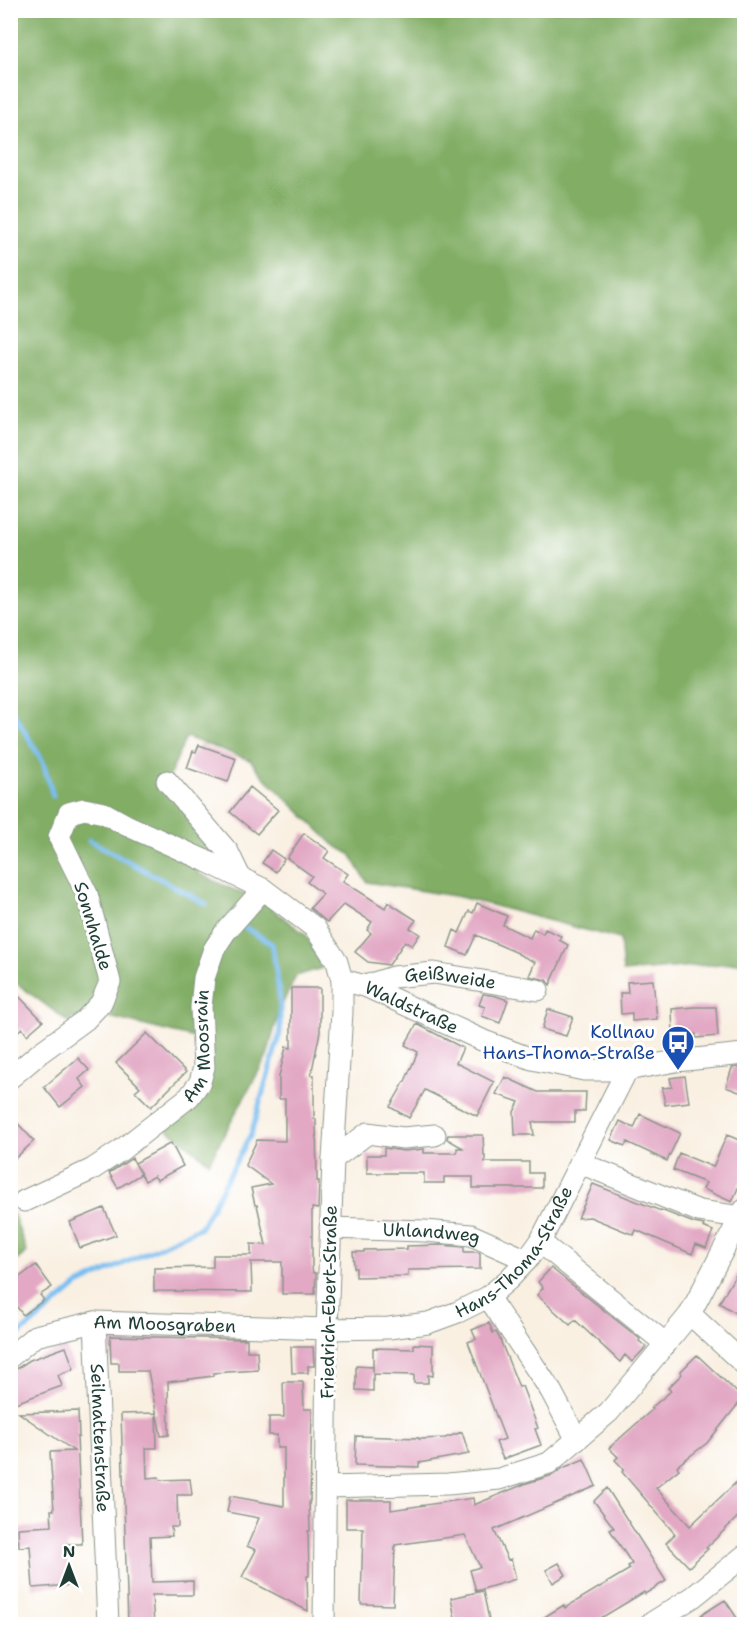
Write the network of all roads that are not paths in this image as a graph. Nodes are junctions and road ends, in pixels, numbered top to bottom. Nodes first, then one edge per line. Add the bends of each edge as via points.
1 (167, 782) dead end
2 (240, 877) junction
3 (263, 889) junction
4 (342, 980) junction
5 (365, 986) junction
6 (538, 990) dead end
7 (744, 1054) edge
8 (627, 1070) junction
9 (10, 1078) edge
10 (435, 1135) dead end
11 (333, 1159) junction
12 (580, 1163) junction
13 (24, 1202) dead end
14 (742, 1214) edge
15 (330, 1228) junction
16 (540, 1242) junction
17 (527, 1260) junction
18 (488, 1297) junction
19 (690, 1314) junction
20 (95, 1322) junction
21 (327, 1329) junction
22 (666, 1344) junction
23 (10, 1357) edge
24 (744, 1364) edge
25 (577, 1440) junction
26 (326, 1487) junction
27 (744, 1556) edge
28 (108, 1624) edge
29 (324, 1624) edge
30 (650, 1624) edge

1 - 2 street via 228,852
2 - 3 street, Waldstraße
2 - 9 street, Sonnhalde via 104,813 84,809 69,813 59,837 87,894 110,982 101,1003 85,1020
3 - 4 street, Waldstraße via 315,928 338,962
3 - 13 street, Am Moosrain via 214,949 204,978 201,1007 204,1067 200,1082 189,1097 91,1170
4 - 5 street, Waldstraße
4 - 11 street, Friedrich-Ebert-Straße
5 - 6 street, Geißweide via 393,977 434,973
5 - 8 street, Waldstraße via 532,1059 584,1070
7 - 8 street, Waldstraße
8 - 12 street, Hans-Thoma-Straße
10 - 11 street via 403,1138 368,1133
11 - 15 street, Friedrich-Ebert-Straße
12 - 14 street via 699,1211
12 - 16 street, Hans-Thoma-Straße
14 - 19 street
15 - 17 street, Uhlandweg via 471,1235
15 - 21 street, Friedrich-Ebert-Straße
16 - 17 street, Hans-Thoma-Straße
16 - 22 street
17 - 18 street, Hans-Thoma-Straße
18 - 21 street, Hans-Thoma-Straße via 428,1323
18 - 25 street via 551,1391
19 - 22 street
19 - 24 street
20 - 21 street, Am Moosgraben
20 - 23 street, Am Moosgraben via 35,1336
20 - 28 street, Seilmattenstraße
21 - 26 street, Friedrich-Ebert-Straße
22 - 25 street via 609,1412
25 - 26 street via 549,1463 499,1479
26 - 29 street, Friedrich-Ebert-Straße
27 - 30 street via 693,1597

